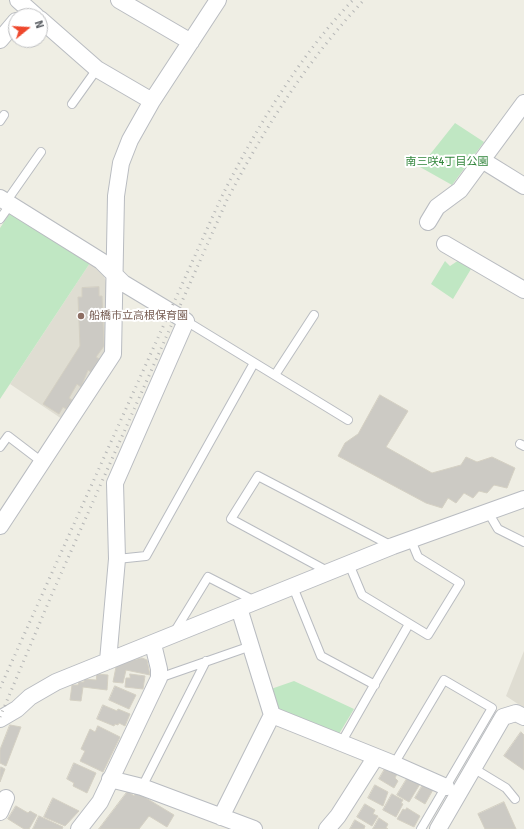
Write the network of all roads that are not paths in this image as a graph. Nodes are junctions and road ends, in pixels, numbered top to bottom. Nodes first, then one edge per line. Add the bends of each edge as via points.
1 (119, 0) edge
2 (218, 0) edge
3 (48, 26) edge
4 (8, 30) edge
5 (0, 40) edge
6 (191, 42) junction
7 (96, 68) junction
8 (152, 101) junction
9 (72, 104) dead end
10 (522, 111) edge
11 (41, 152) dead end
12 (482, 160) junction
13 (524, 186) edge
14 (5, 202) edge
15 (0, 219) edge
16 (428, 222) dead end
17 (445, 244) dead end
18 (113, 274) junction
19 (524, 290) edge
20 (314, 316) dead end
21 (186, 321) junction
22 (254, 363) junction
23 (275, 375) junction
24 (348, 420) dead end
25 (0, 447) edge
26 (42, 462) junction
27 (524, 499) edge
28 (488, 512) junction
29 (0, 526) edge
30 (411, 540) junction
31 (524, 542) edge
32 (393, 546) junction
33 (117, 560) junction
34 (349, 564) junction
35 (328, 572) junction
36 (293, 587) junction
37 (256, 602) junction
38 (239, 608) junction
39 (409, 624) junction
40 (174, 634) junction
41 (153, 644) junction
42 (251, 646) junction
43 (108, 661) junction
44 (206, 662) junction
45 (159, 678) junction
46 (375, 685) junction
47 (272, 715) junction
48 (524, 716) edge
49 (0, 719) edge
50 (341, 743) junction
51 (375, 758) junction
52 (394, 764) junction
53 (473, 768) junction
54 (110, 779) junction
55 (142, 786) junction
56 (446, 787) junction
57 (515, 799) dead end
58 (221, 817) junction
59 (79, 829) edge
60 (254, 829) edge
61 (328, 829) edge
62 (421, 829) edge
63 (438, 829) edge

1 - 6 street
2 - 6 street
3 - 7 street
4 - 5 street
6 - 8 street
7 - 8 street
7 - 9 lane
8 - 18 street via 130,140 121,163 116,196
10 - 12 street
11 - 14 lane
12 - 13 street
12 - 16 street via 460,190 437,207
14 - 15 lane
14 - 18 street via 101,261
17 - 19 street
18 - 21 street via 123,283
18 - 26 street via 113,354
20 - 23 lane
21 - 22 lane
21 - 33 street via 114,482
22 - 23 lane
22 - 33 lane via 146,556
23 - 24 lane
25 - 26 lane via 8,436
26 - 29 street via 7,510
27 - 28 street
28 - 30 street
28 - 31 lane via 498,529
30 - 32 street
30 - 39 lane via 418,557 460,584 428,635
32 - 34 street
32 - 35 lane via 258,476 231,519
33 - 43 street
34 - 35 street
34 - 39 lane via 362,595
35 - 36 street
36 - 37 street
36 - 46 lane via 321,656
37 - 38 street
37 - 40 lane via 208,577
38 - 40 street
38 - 42 street
39 - 46 lane
40 - 41 street
41 - 43 street
41 - 45 street
42 - 44 lane
42 - 47 street
43 - 49 street via 56,682
44 - 45 lane
44 - 55 lane
45 - 54 street
46 - 50 lane
47 - 50 street
47 - 58 street
48 - 53 street via 516,713 503,717
50 - 51 street
51 - 52 street
51 - 61 street
52 - 56 street
52 - 56 lane via 444,680 492,708
53 - 57 lane via 506,788
53 - 63 street
54 - 55 street
54 - 59 street via 100,802
55 - 58 street
56 - 62 lane
58 - 60 street

